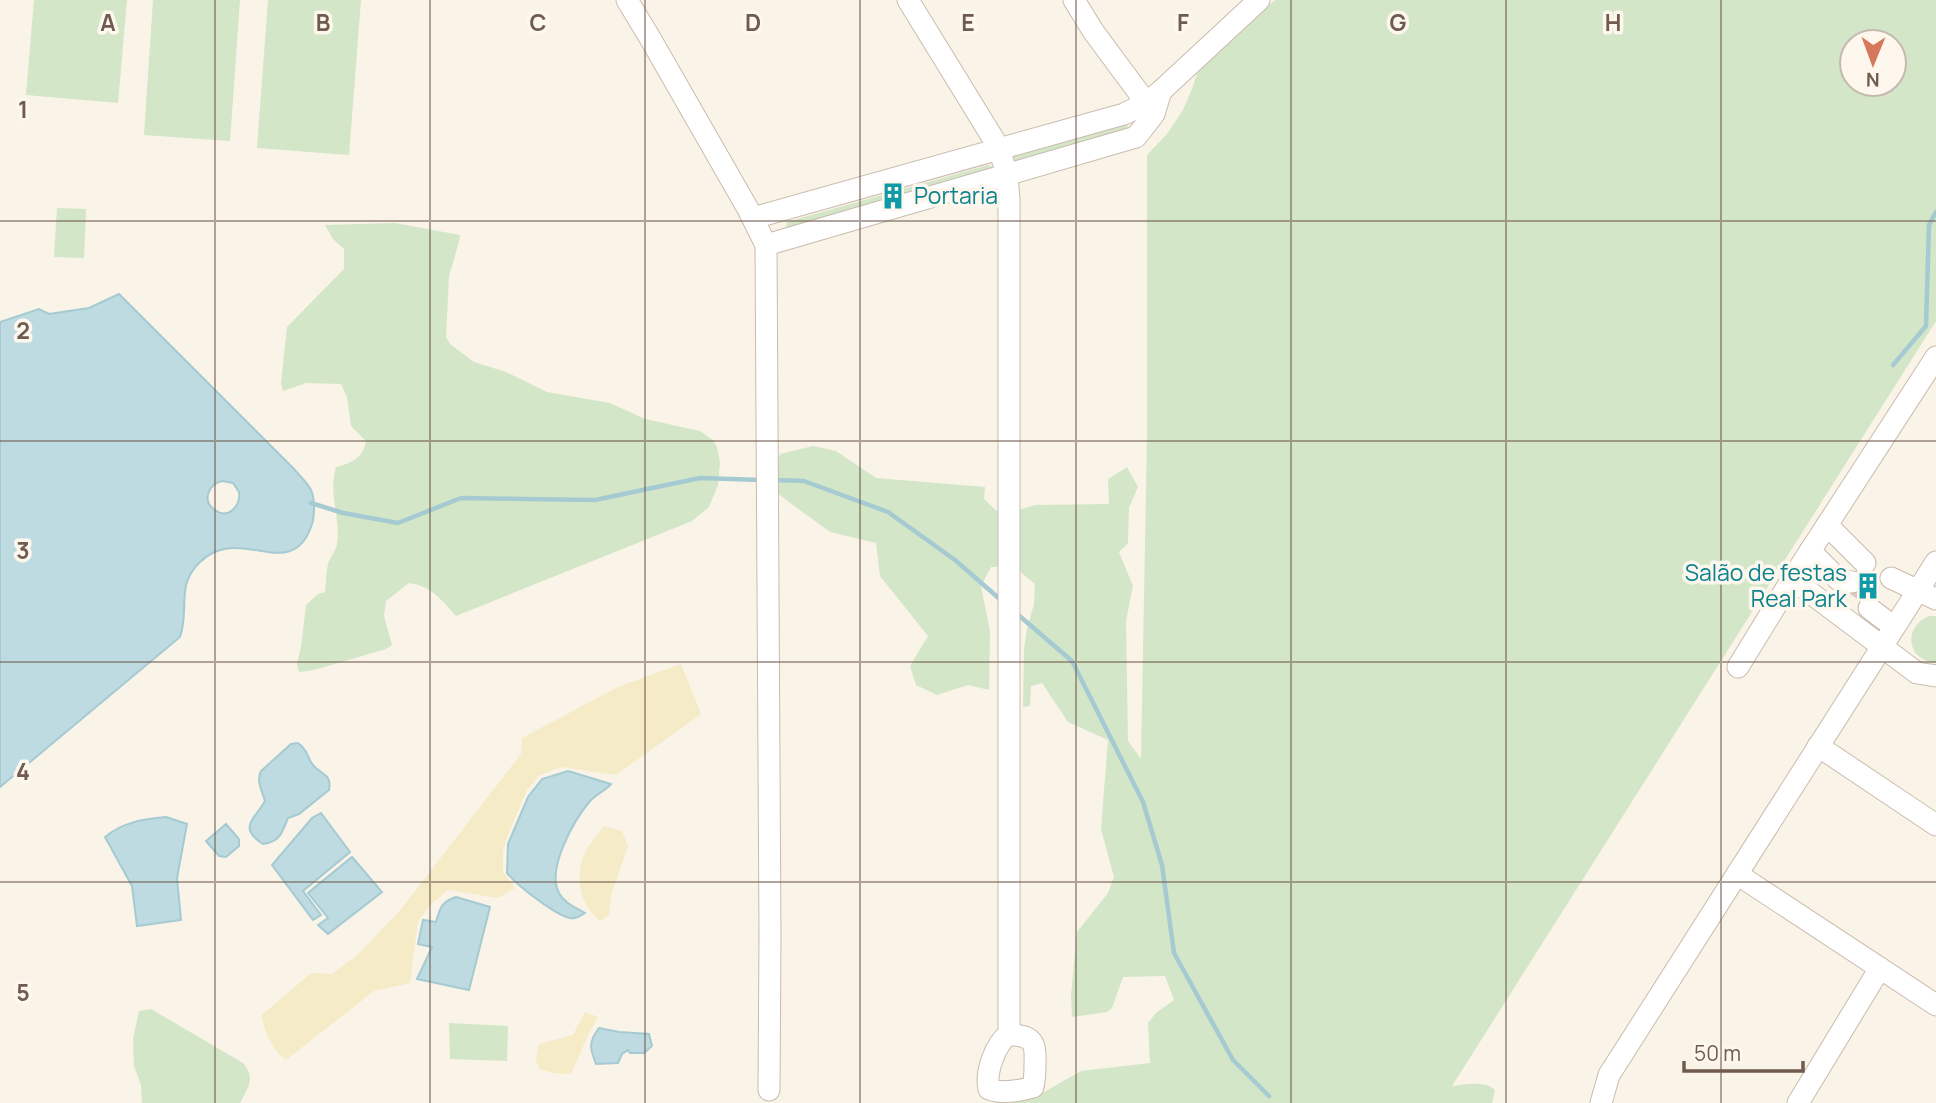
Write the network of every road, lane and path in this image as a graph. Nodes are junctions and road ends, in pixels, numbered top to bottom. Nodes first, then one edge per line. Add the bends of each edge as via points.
1 (627, 0) edge
2 (908, 0) edge
3 (1074, 0) edge
4 (1259, 0) edge
5 (1154, 102) junction
6 (999, 148) junction
7 (1007, 175) junction
8 (753, 218) junction
9 (766, 245) junction
10 (1936, 357) edge
11 (1827, 525) junction
12 (1810, 551) junction
13 (1866, 562) tunnel mouth
14 (1936, 562) edge
15 (1891, 578) dead end
16 (1792, 579) junction
17 (1846, 584) tunnel mouth
18 (1927, 594) edge
19 (1872, 604) tunnel mouth
20 (1896, 623) junction
21 (1881, 646) junction
22 (1738, 667) dead end
23 (1936, 676) edge
24 (1818, 746) junction
25 (1936, 825) edge
26 (1737, 874) junction
27 (1880, 968) junction
28 (1936, 1005) edge
29 (1009, 1034) dead end
30 (769, 1090) dead end
31 (1601, 1103) edge
32 (1798, 1103) edge

1 - 8 street
2 - 6 street
3 - 5 street via 1093,31
4 - 5 street
5 - 6 street
5 - 7 street via 1136,137
6 - 7 street
6 - 8 street
7 - 9 street
7 - 29 street
8 - 9 street
9 - 30 street
10 - 11 street
11 - 12 street
11 - 13 street
12 - 16 street
12 - 17 street
14 - 18 street
15 - 18 street
16 - 21 street
16 - 22 street
18 - 20 street
19 - 20 street
20 - 21 street
21 - 23 street via 1917,673
21 - 24 street
24 - 25 street
24 - 26 street
26 - 27 street
26 - 31 street via 1609,1075
27 - 28 street
27 - 32 street

